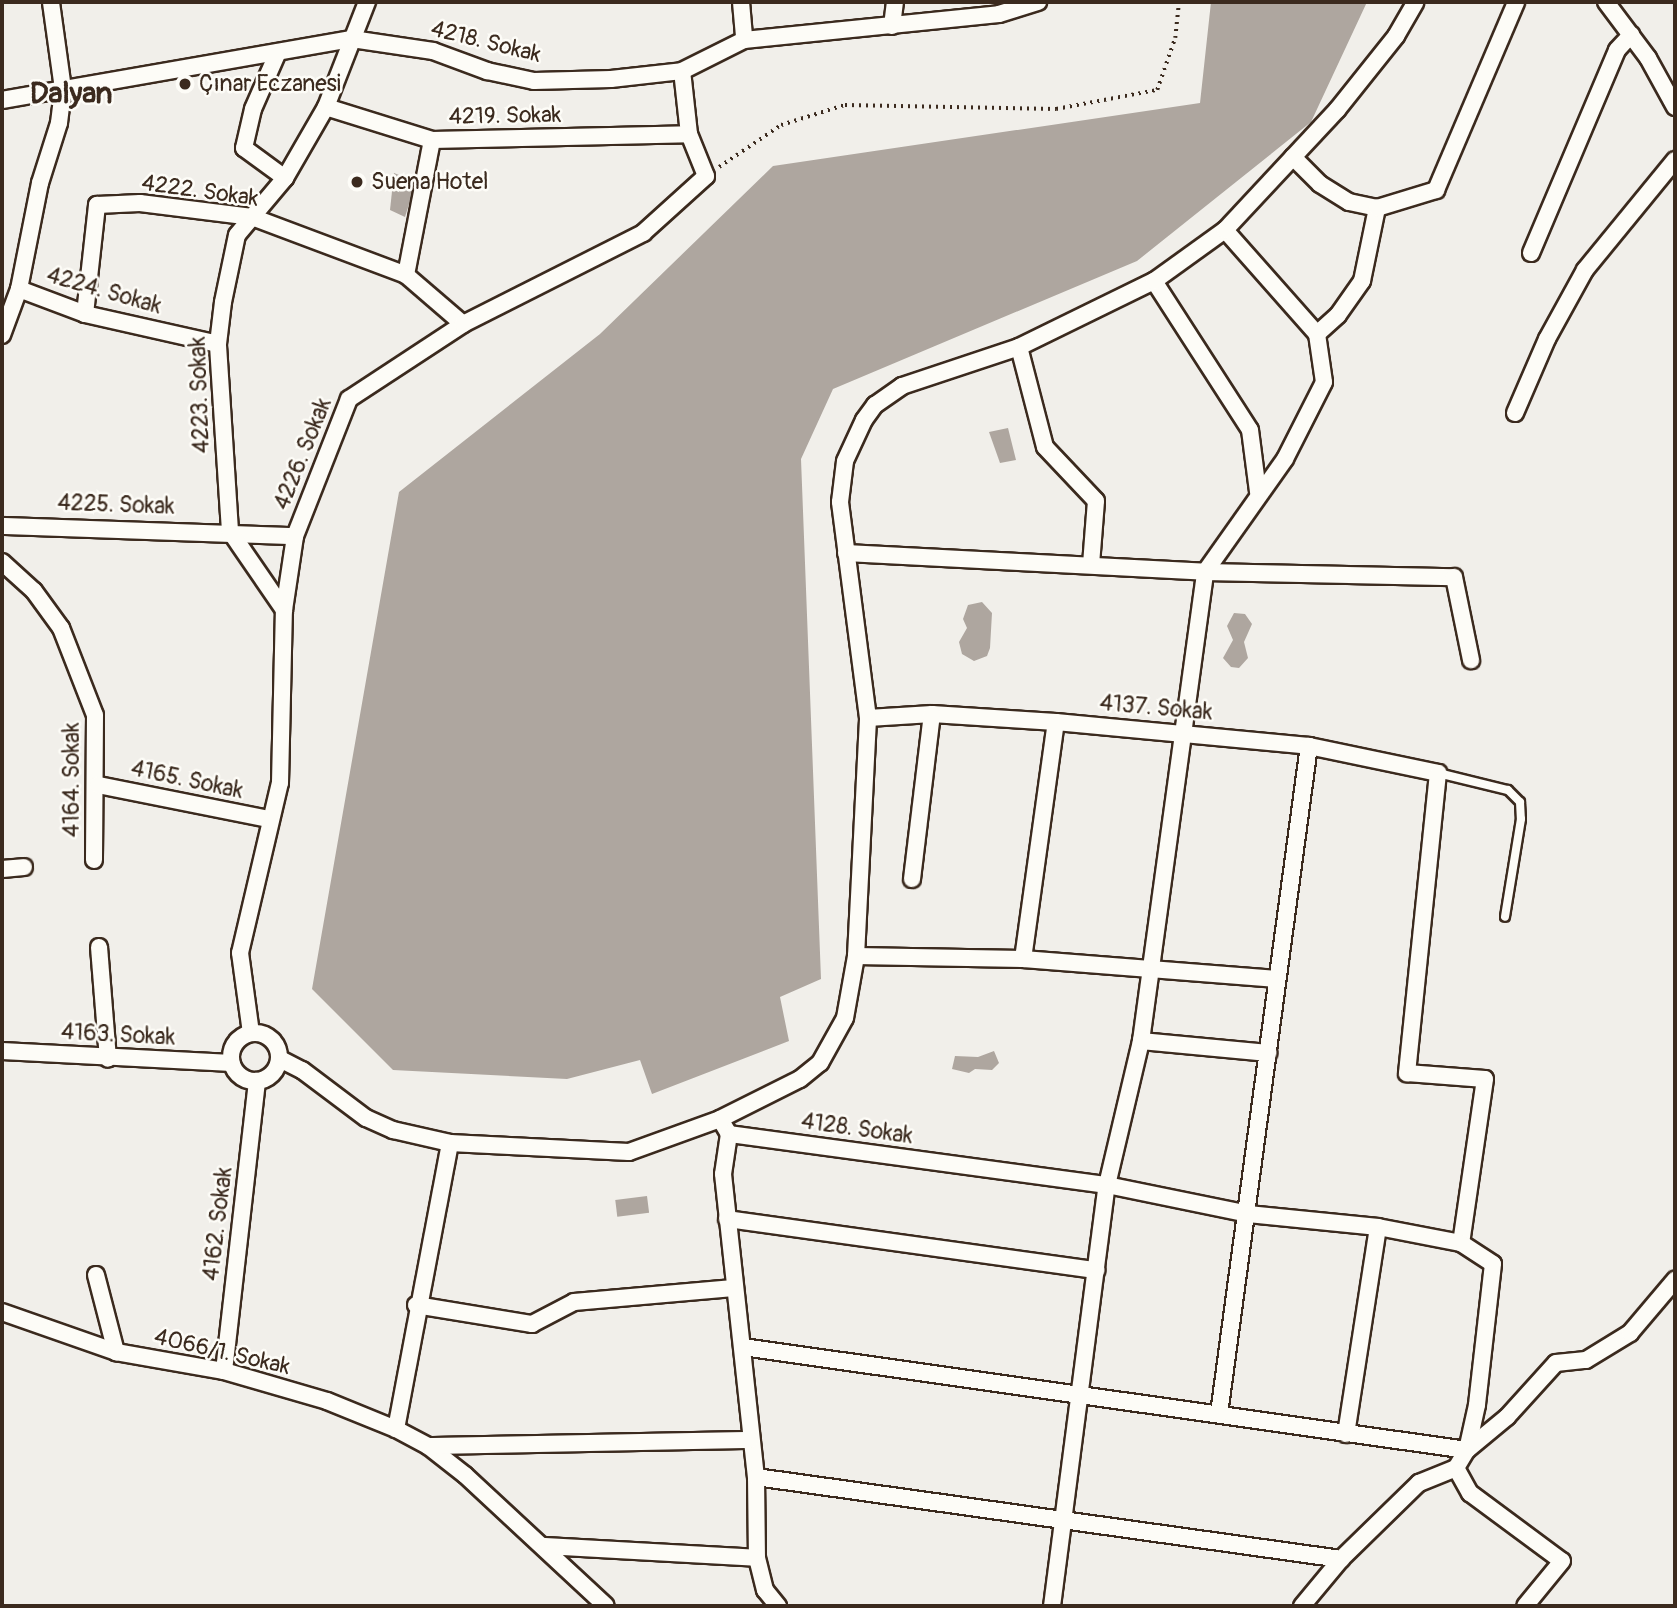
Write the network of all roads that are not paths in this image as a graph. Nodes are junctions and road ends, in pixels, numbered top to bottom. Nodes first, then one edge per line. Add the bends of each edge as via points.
1 (51, 2) edge
2 (368, 2) edge
3 (741, 2) edge
4 (895, 2) edge
5 (1038, 2) edge
6 (1416, 2) edge
7 (1516, 2) edge
8 (1606, 2) edge
9 (892, 26) junction
10 (1631, 35) junction
11 (352, 39) junction
12 (744, 40) junction
13 (278, 52) junction
14 (681, 71) junction
15 (63, 89) junction
16 (2, 100) edge
17 (326, 107) junction
18 (1675, 107) edge
19 (690, 134) junction
20 (432, 140) junction
21 (1293, 157) junction
22 (1675, 160) edge
23 (285, 178) junction
24 (1377, 208) junction
25 (252, 217) junction
26 (1225, 230) junction
27 (1531, 253) dead end
28 (406, 275) junction
29 (1154, 281) junction
30 (19, 289) junction
31 (85, 314) junction
32 (463, 324) junction
33 (1317, 334) junction
34 (2, 335) edge
35 (218, 344) junction
36 (1019, 346) junction
37 (1515, 413) dead end
38 (1258, 492) junction
39 (2, 526) edge
40 (230, 531) junction
41 (295, 536) junction
42 (846, 553) junction
43 (2, 562) edge
44 (1091, 565) junction
45 (1206, 572) junction
46 (284, 610) junction
47 (1471, 660) dead end
48 (932, 714) junction
49 (868, 718) junction
50 (1056, 722) junction
51 (1180, 733) junction
52 (1309, 746) junction
53 (1438, 773) junction
54 (98, 785) junction
55 (268, 820) junction
56 (94, 860) dead end
57 (24, 867) dead end
58 (2, 869) edge
59 (912, 879) dead end
60 (1505, 917) dead end
61 (99, 947) dead end
62 (856, 956) junction
63 (1023, 959) junction
64 (1150, 969) junction
65 (1277, 979) junction
66 (251, 1033) junction
67 (1141, 1041) junction
68 (2, 1051) edge
69 (1268, 1053) junction
70 (108, 1059) junction
71 (280, 1059) junction
72 (232, 1063) junction
73 (257, 1081) junction
74 (720, 1119) junction
75 (729, 1134) junction
76 (450, 1143) junction
77 (1107, 1185) junction
78 (1248, 1214) junction
79 (727, 1219) junction
80 (1378, 1227) junction
81 (1461, 1242) junction
82 (1096, 1270) junction
83 (96, 1275) dead end
84 (1675, 1280) edge
85 (733, 1288) junction
86 (416, 1305) junction
87 (2, 1312) edge
88 (743, 1347) junction
89 (116, 1352) junction
90 (224, 1371) junction
91 (1080, 1395) junction
92 (1219, 1414) junction
93 (396, 1429) junction
94 (1346, 1434) junction
95 (750, 1440) junction
96 (428, 1446) junction
97 (1467, 1450) junction
98 (1456, 1468) junction
99 (756, 1477) junction
100 (1063, 1519) junction
101 (544, 1546) junction
102 (757, 1558) junction
103 (1341, 1559) junction
104 (606, 1606) edge
105 (778, 1606) edge
106 (1052, 1606) edge
107 (1302, 1606) edge
108 (1525, 1606) edge

1 - 15 street
2 - 11 street, 4223. Sokak
3 - 12 street
4 - 9 street
5 - 9 street, 4218. Sokak via 999,14
6 - 21 street via 1396,36
7 - 24 street via 1436,190
8 - 10 street
9 - 12 street, 4218. Sokak
10 - 18 street
10 - 27 street via 1617,50
11 - 13 street, 4218. Sokak
11 - 14 street, 4218. Sokak via 433,51 487,71 534,81
11 - 17 street, 4223. Sokak
12 - 14 street, 4218. Sokak
13 - 15 street, 4218. Sokak
13 - 23 street via 253,109 244,148
14 - 19 street
15 - 16 street, 4218. Sokak
15 - 30 street via 60,123 40,183
17 - 20 street, 4219. Sokak
17 - 23 street, 4223. Sokak
19 - 20 street, 4219. Sokak
19 - 32 street, 4226. Sokak via 706,176 643,233
20 - 28 street
21 - 24 street via 1320,184 1349,202
21 - 26 street
22 - 37 street via 1585,270 1546,339
23 - 25 street, 4223. Sokak
24 - 33 street via 1362,281 1338,315
25 - 28 street, 4222. Sokak
25 - 31 street, 4222. Sokak via 140,203 97,205
25 - 35 street, 4223. Sokak via 237,235
26 - 29 street
26 - 33 street
28 - 32 street, 4222. Sokak
29 - 36 street
29 - 38 street via 1250,429
30 - 31 street, 4224. Sokak
30 - 34 street
31 - 35 street, 4224. Sokak
32 - 41 street, 4226. Sokak via 349,399
33 - 38 street via 1324,382 1285,459
35 - 40 street, 4223. Sokak
36 - 42 street via 902,386 875,405 845,461 841,482
36 - 44 street via 1045,447 1096,501
38 - 45 street
39 - 40 street, 4225. Sokak
40 - 41 street, 4225. Sokak
40 - 46 street
41 - 46 street, 4226. Sokak
42 - 44 street
42 - 49 street
43 - 54 street, 4164. Sokak via 34,591 75,656 95,715
44 - 45 street
45 - 47 street via 1454,577
45 - 51 street
46 - 55 street, 4226. Sokak via 280,783
48 - 49 street, 4137. Sokak
48 - 50 street, 4137. Sokak
48 - 59 street
49 - 62 street
50 - 51 street, 4137. Sokak
50 - 63 street
51 - 52 street, 4137. Sokak
51 - 64 street
52 - 53 street, 4137. Sokak
52 - 65 street
53 - 60 lane via 1508,790 1520,802
53 - 81 street via 1407,1073 1485,1079
54 - 55 street, 4165. Sokak
54 - 56 street, 4164. Sokak
55 - 66 street via 240,953
57 - 58 street
61 - 70 street
62 - 63 street
62 - 74 street via 845,1018 820,1063 800,1079
63 - 64 street
64 - 65 street
64 - 67 street
65 - 69 street
66 - 71 street via 272,1040
66 - 72 street via 233,1046
67 - 69 street
67 - 77 street
68 - 70 street, 4163. Sokak
69 - 78 street
70 - 72 street, 4163. Sokak
71 - 73 street via 272,1074
71 - 76 street via 366,1118 405,1134
72 - 73 street via 241,1077
73 - 90 street, 4162. Sokak
74 - 75 street
74 - 76 street via 629,1152
75 - 77 street, 4128. Sokak
75 - 79 street via 723,1174
76 - 86 street
77 - 78 street, 4128. Sokak
77 - 82 street
78 - 80 street, 4128. Sokak
78 - 92 street
79 - 82 street
79 - 85 street
80 - 81 street, 4128. Sokak
80 - 94 street
81 - 97 street via 1493,1264 1477,1405
82 - 91 street
83 - 89 street
84 - 97 street via 1630,1333 1586,1360 1556,1363 1507,1417
85 - 86 street via 574,1303 532,1324
85 - 88 street
86 - 93 street
87 - 89 street, 4066/1. Sokak
88 - 91 street
88 - 95 street
89 - 90 street, 4066/1. Sokak
90 - 93 street, 4066/1. Sokak via 327,1401
91 - 92 street
91 - 100 street
92 - 94 street
93 - 96 street, 4066/1. Sokak
94 - 97 street
95 - 96 street
95 - 99 street
96 - 101 street, 4066/1. Sokak
97 - 98 street
98 - 103 street via 1419,1483
98 - 108 street via 1470,1493 1562,1561
99 - 100 street
99 - 102 street
100 - 103 street
100 - 106 street
101 - 102 street
101 - 104 street, 4066/1. Sokak
102 - 105 street via 765,1590
103 - 107 street

